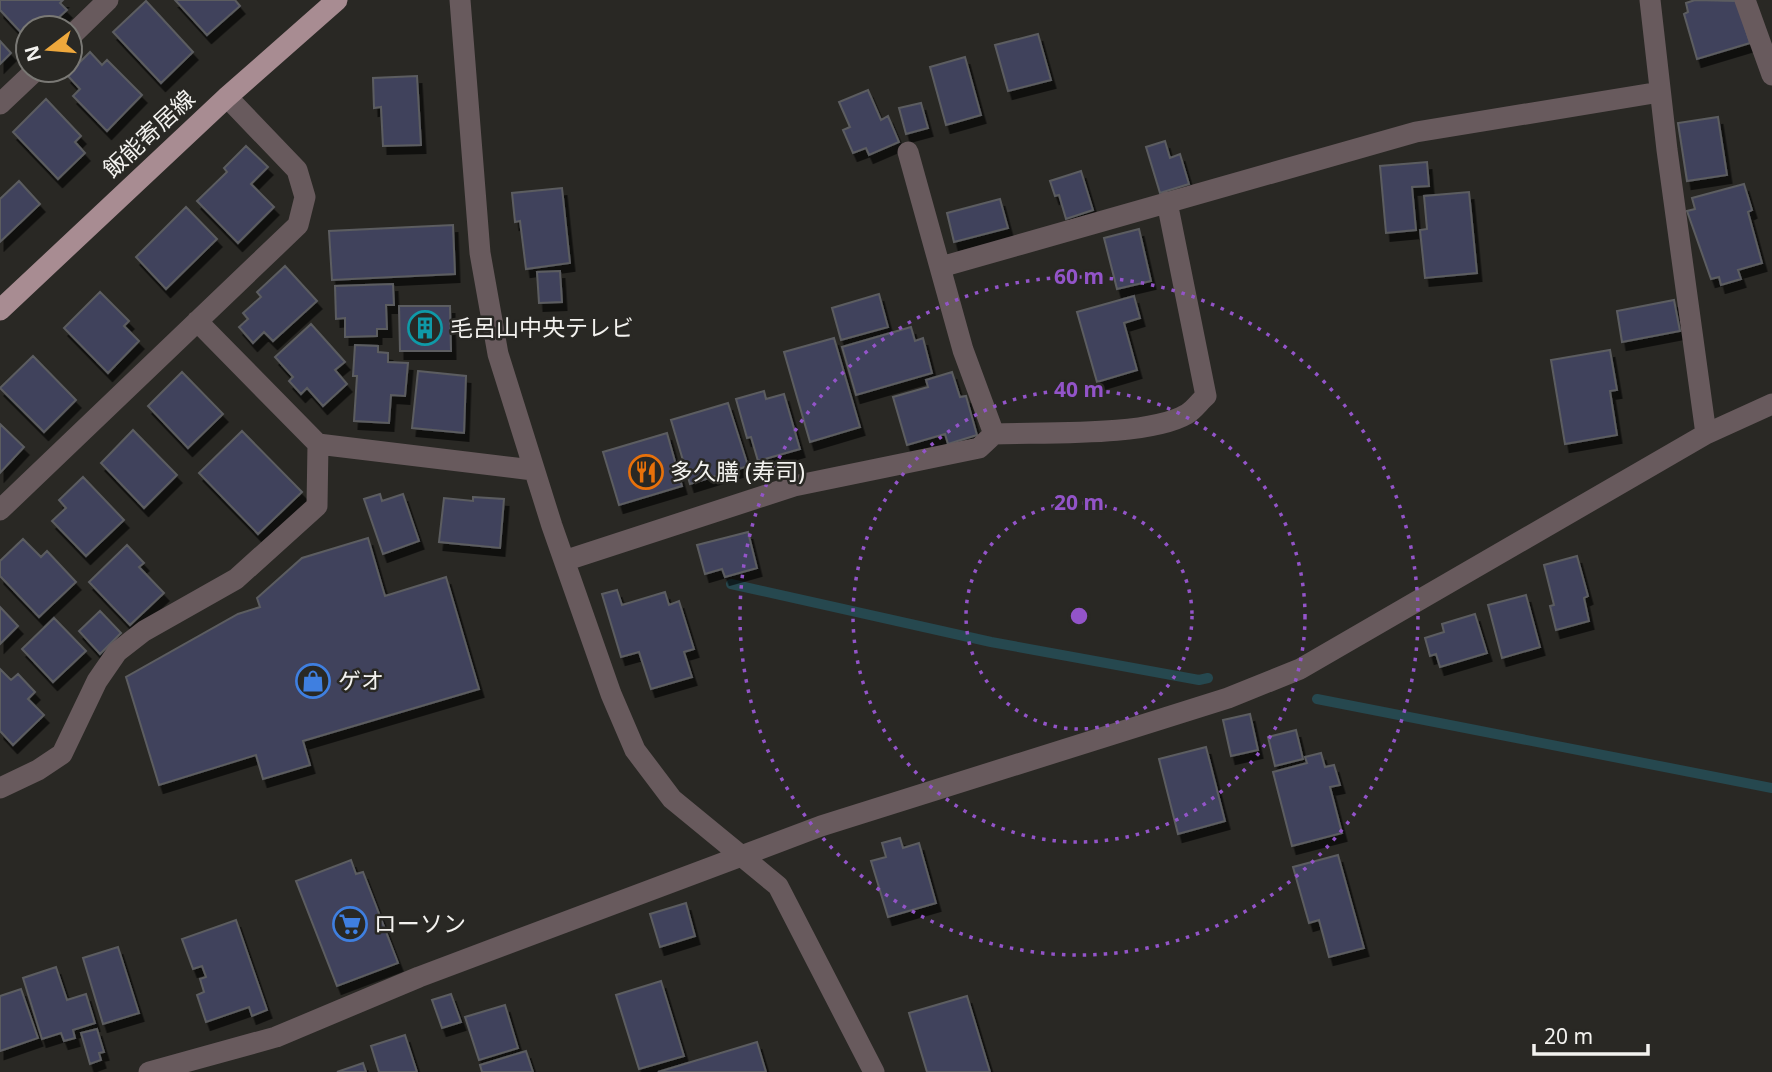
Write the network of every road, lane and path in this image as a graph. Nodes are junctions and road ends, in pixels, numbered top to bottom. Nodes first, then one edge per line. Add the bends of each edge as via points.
1 (108, 0) edge
2 (337, 0) edge
3 (460, 0) edge
4 (1650, 0) edge
5 (1745, 0) edge
6 (84, 23) edge
7 (1772, 75) edge
8 (21, 84) edge
9 (1660, 92) junction
10 (227, 97) junction
11 (0, 104) edge
12 (908, 152) dead end
13 (1167, 202) junction
14 (941, 267) junction
15 (0, 310) edge
16 (197, 321) junction
17 (1772, 404) edge
18 (994, 433) junction
19 (1706, 434) junction
20 (318, 444) junction
21 (533, 470) junction
22 (0, 510) edge
23 (567, 560) junction
24 (0, 788) edge
25 (744, 856) junction
26 (149, 1072) edge
27 (874, 1072) edge

1 - 6 street
2 - 10 main road, 飯能寄居線
3 - 21 street via 480,253 498,354
4 - 9 street
5 - 7 street
8 - 11 street
9 - 13 street via 1416,132
9 - 19 street
10 - 15 main road, 飯能寄居線
10 - 16 street via 297,170 305,197 298,225
12 - 14 street
13 - 14 street
13 - 18 street via 1206,396 1187,414 1161,423
14 - 18 street via 963,350
16 - 20 street
16 - 22 street
17 - 19 street
18 - 23 street via 979,448 794,485
19 - 25 street via 1300,669 1228,698 821,827
20 - 21 street
20 - 24 street via 317,506 236,579 144,631 117,652 97,681 62,754
21 - 23 street
23 - 25 street via 611,694 635,750 672,799
25 - 26 street via 419,977 276,1037
25 - 27 street via 778,886 794,911

